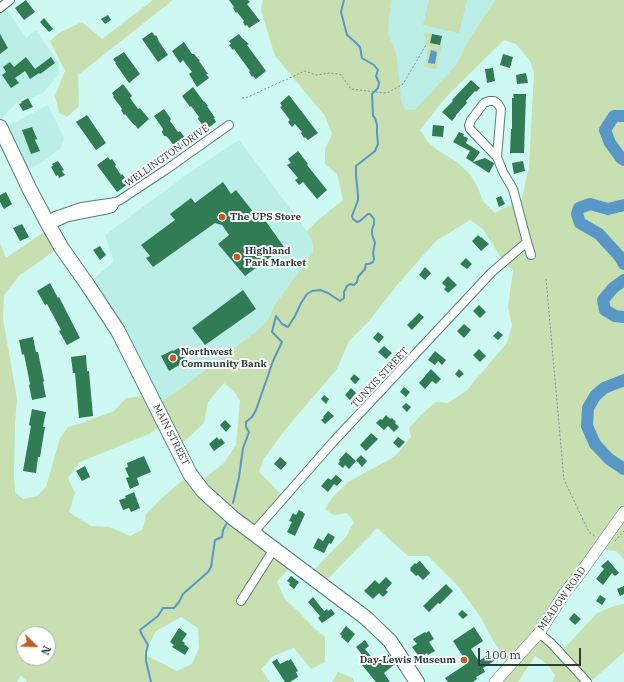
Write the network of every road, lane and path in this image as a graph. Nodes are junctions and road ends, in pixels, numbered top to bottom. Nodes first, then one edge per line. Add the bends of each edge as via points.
1 (10, 0) edge
2 (0, 8) edge
3 (426, 45) dead end
4 (242, 98) dead end
5 (229, 125) dead end
6 (0, 126) edge
7 (497, 157) junction
8 (48, 224) junction
9 (527, 242) junction
10 (531, 255) dead end
11 (546, 279) dead end
12 (624, 512) edge
13 (253, 532) junction
14 (600, 539) dead end
15 (274, 549) junction
16 (241, 601) dead end
17 (539, 633) junction
18 (417, 682) edge
19 (496, 682) edge
20 (588, 682) edge

1 - 2 street
3 - 4 path via 403,84 389,92 351,89 342,75 316,75 305,71
5 - 8 street, WELLINGTON DRIVE via 120,200 81,207 55,216
6 - 8 highway, MAIN STREET
7 - 7 street via 469,125 484,103 489,101 494,101 501,109
7 - 9 street via 513,189
8 - 13 highway, MAIN STREET via 118,331 190,474 220,507
9 - 10 street
9 - 13 street, TUNXIS STREET via 487,278 333,442
11 - 14 path via 564,480 589,532
12 - 17 street, MEADOW ROAD
13 - 15 highway, MAIN STREET
15 - 16 street
15 - 18 highway, MAIN STREET via 366,618 390,641
17 - 19 street, MEADOW ROAD
17 - 20 street

